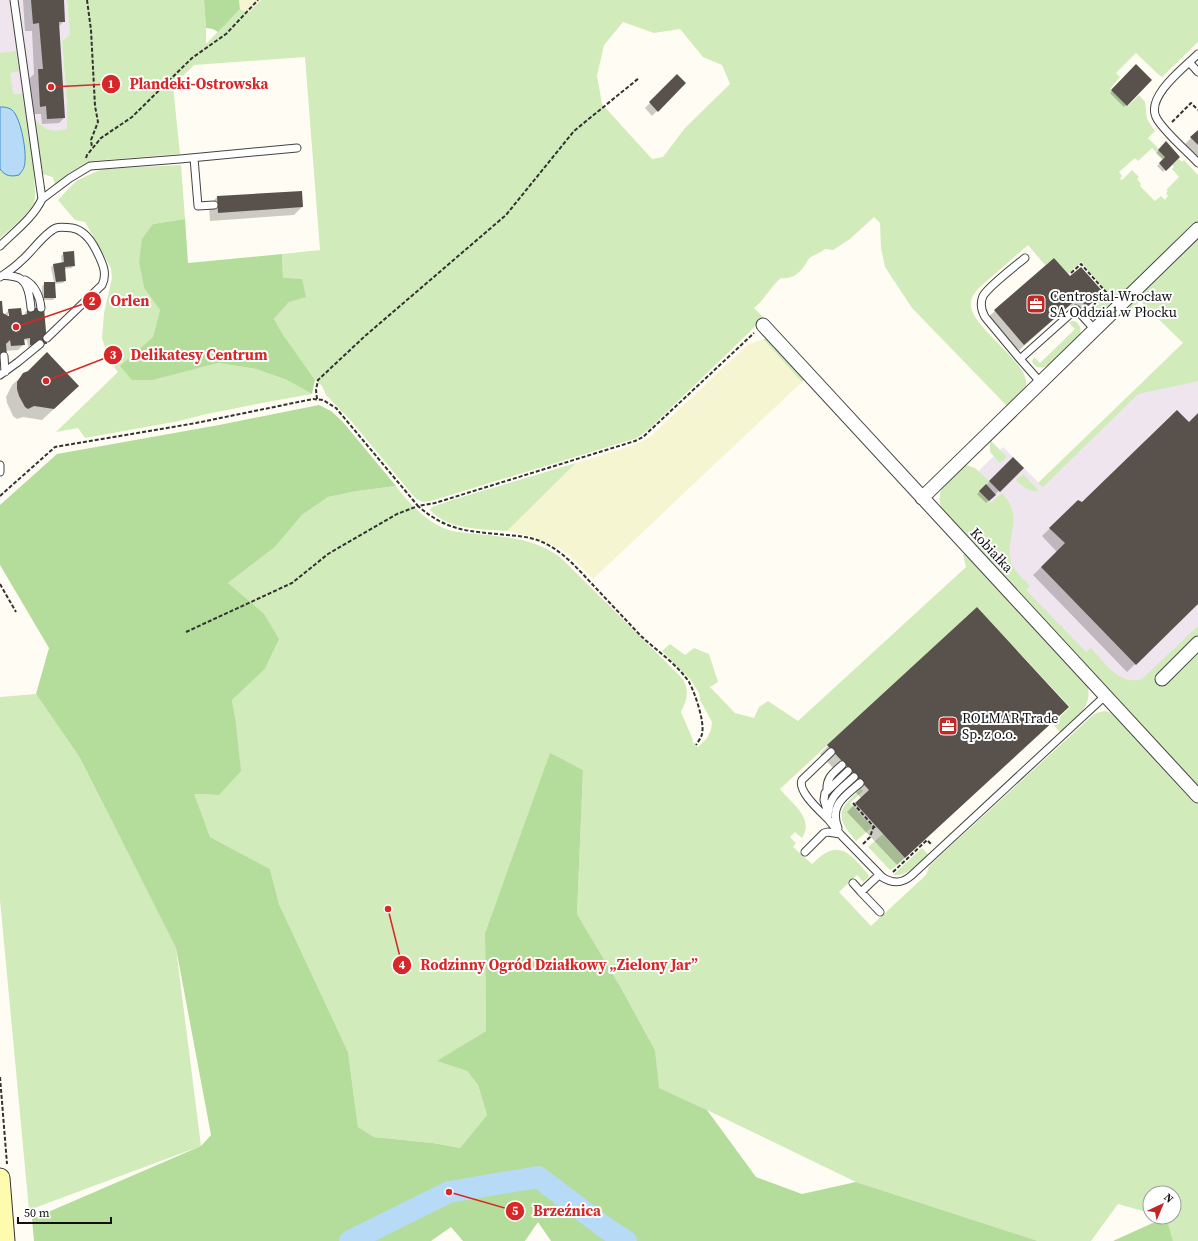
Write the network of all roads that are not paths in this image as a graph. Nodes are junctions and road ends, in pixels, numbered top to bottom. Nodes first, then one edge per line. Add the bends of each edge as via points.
1 (14, 0) edge
2 (1198, 54) edge
3 (1189, 62) junction
4 (1198, 72) edge
5 (297, 148) dead end
6 (194, 158) junction
7 (1198, 163) edge
8 (42, 199) junction
9 (214, 205) dead end
10 (1198, 229) edge
11 (0, 246) edge
12 (1024, 258) dead end
13 (1, 276) edge
14 (21, 279) junction
15 (31, 308) dead end
16 (41, 308) dead end
17 (763, 325) road end
18 (1095, 330) junction
19 (47, 338) dead end
20 (36, 346) dead end
21 (4, 356) dead end
22 (1020, 359) junction
23 (3, 373) edge
24 (1041, 382) junction
25 (0, 465) edge
26 (0, 472) edge
27 (922, 498) junction
28 (1198, 643) edge
29 (1162, 679) dead end
30 (1105, 696) junction
31 (831, 752) dead end
32 (842, 764) dead end
33 (848, 771) dead end
34 (854, 777) dead end
35 (860, 783) dead end
36 (826, 791) junction
37 (1198, 796) edge
38 (828, 816) junction
39 (840, 834) junction
40 (805, 852) dead end
41 (880, 875) junction
42 (853, 883) dead end
43 (861, 892) junction
44 (880, 912) dead end
45 (3, 1176) edge
46 (5, 1241) edge

1 - 8 lane
2 - 3 lane
3 - 4 lane
3 - 7 lane via 1166,85 1156,99 1154,108 1155,116 1165,129
5 - 6 lane
6 - 8 lane via 90,166
6 - 9 lane via 198,206
8 - 11 lane via 32,216
10 - 18 street
12 - 22 lane via 988,290 981,304 985,317 994,330
13 - 14 lane
13 - 19 lane via 23,260 56,228 75,229 86,236 95,248 102,263 105,279 102,285
14 - 15 lane via 27,286
14 - 16 lane via 35,289 41,300
17 - 27 street, Kobiałka
18 - 22 lane via 1076,309
18 - 24 street
20 - 23 lane
21 - 23 lane
22 - 24 lane
24 - 27 street
25 - 26 lane
27 - 30 street, Kobiałka
28 - 29 street
30 - 37 street, Kobiałka
30 - 41 lane via 907,880 896,883
31 - 38 lane via 800,783 805,794
32 - 36 lane via 828,778
33 - 36 lane
34 - 38 lane via 833,797
35 - 39 lane via 836,808 835,821
36 - 38 lane via 824,800
38 - 39 lane
39 - 40 lane via 824,833
39 - 41 lane
41 - 43 lane
42 - 43 lane
43 - 44 lane
45 - 46 main road

